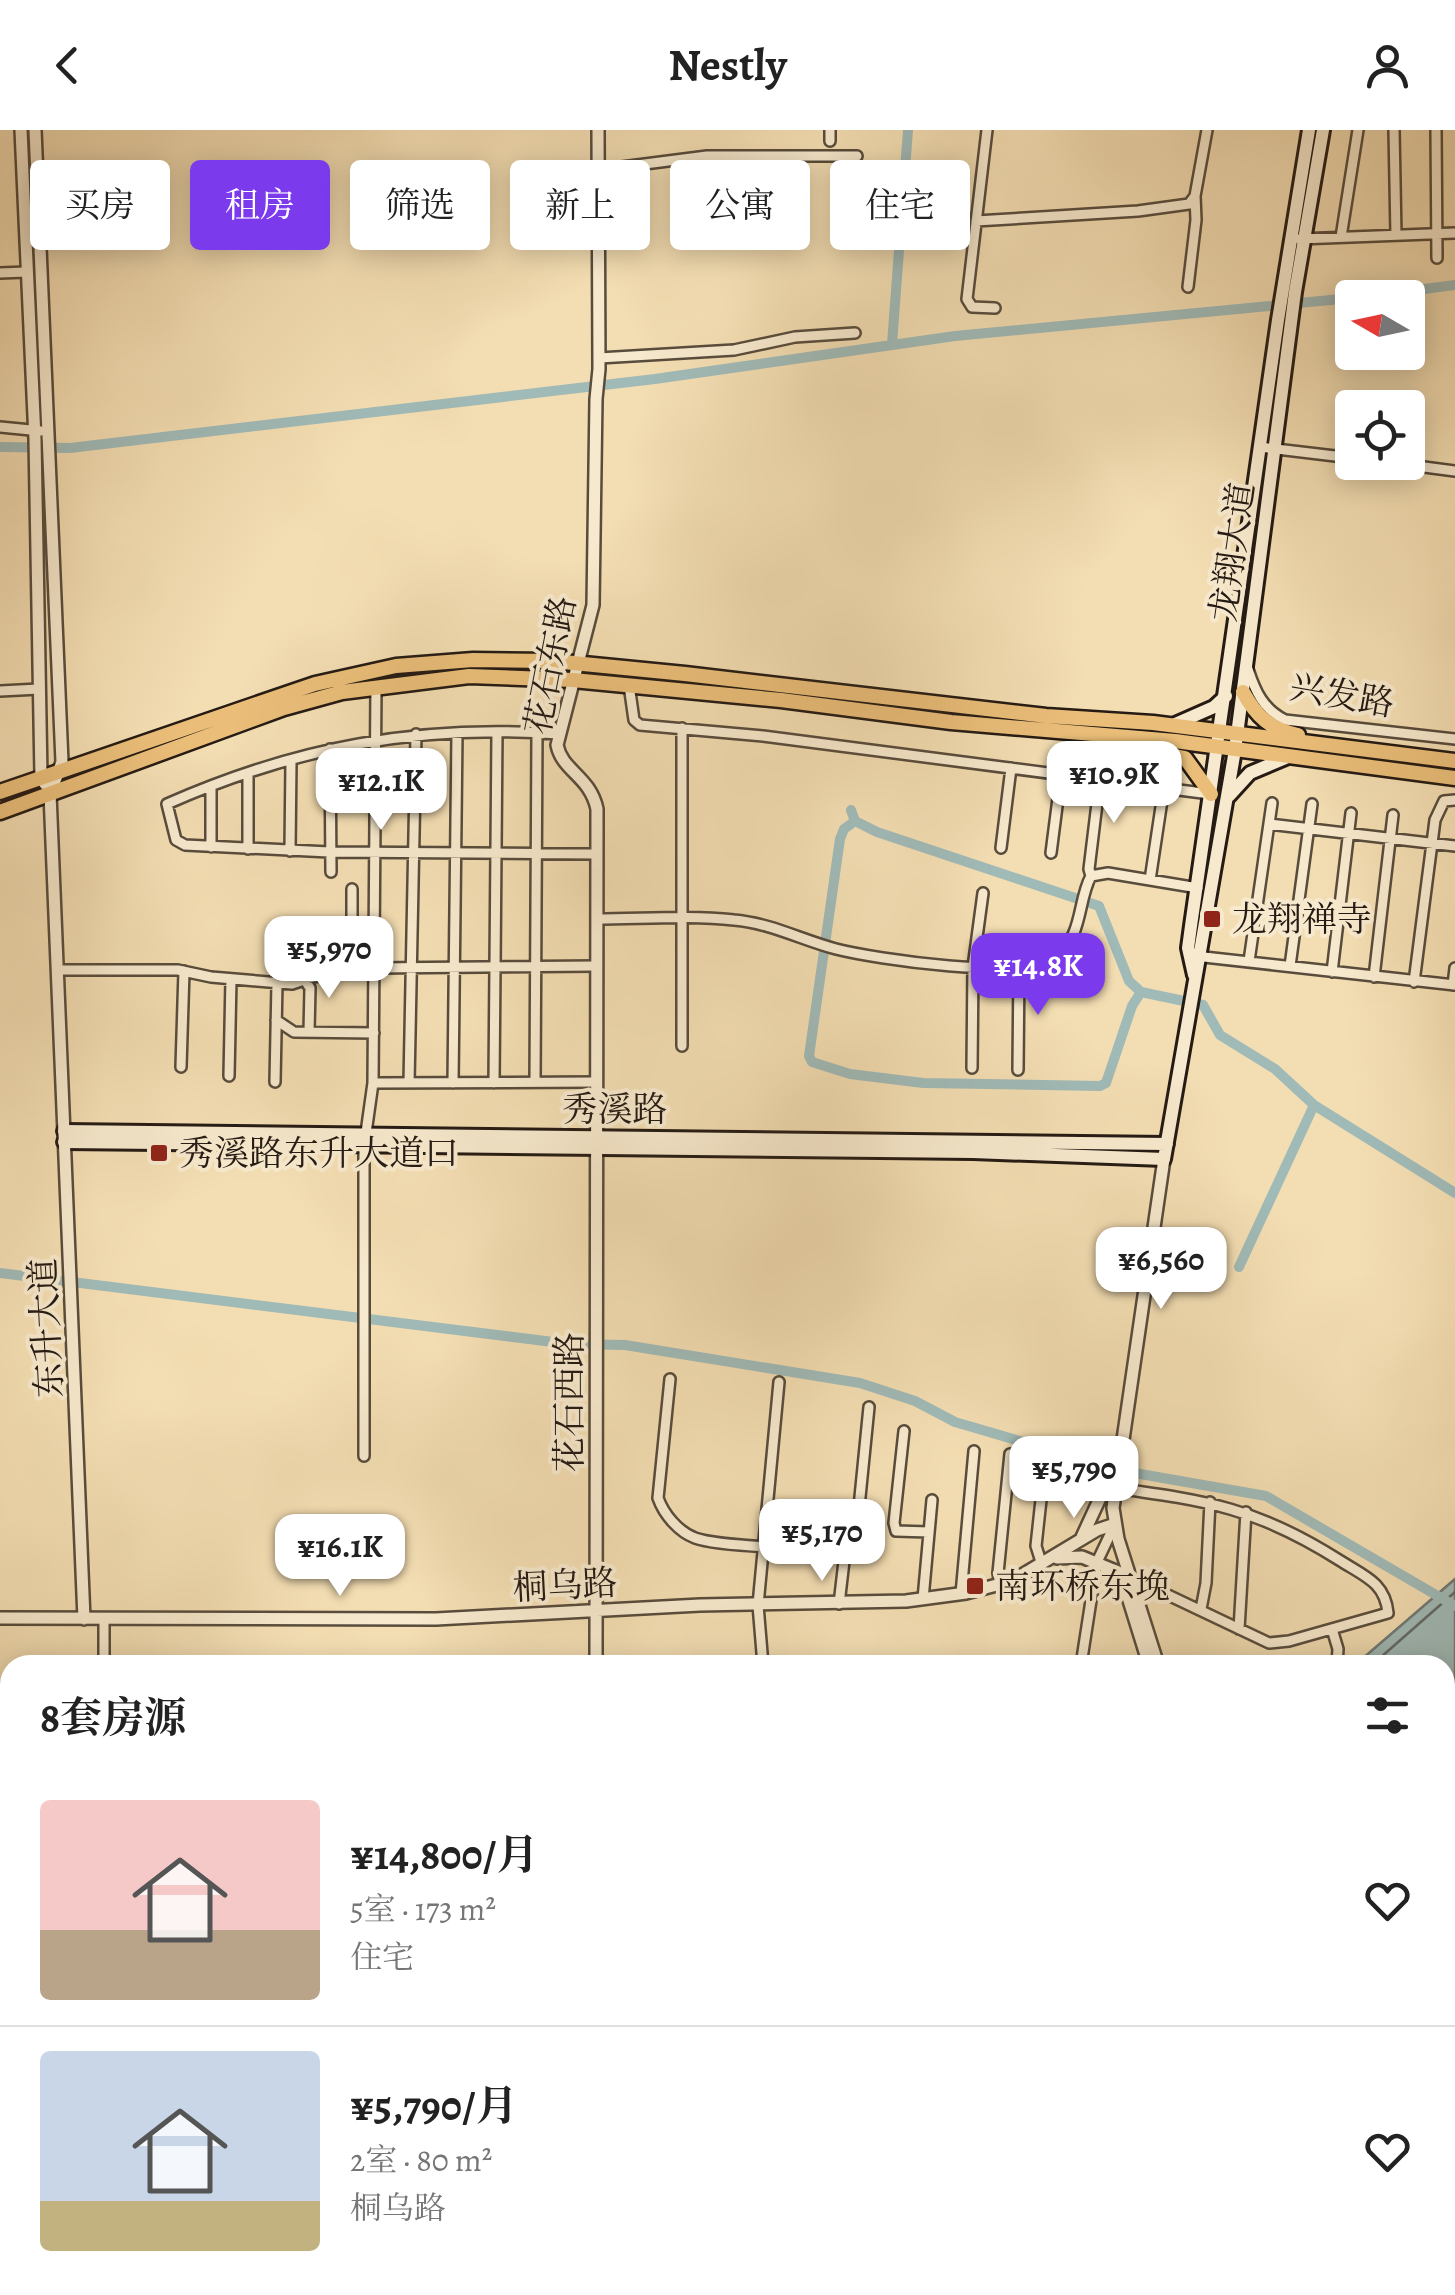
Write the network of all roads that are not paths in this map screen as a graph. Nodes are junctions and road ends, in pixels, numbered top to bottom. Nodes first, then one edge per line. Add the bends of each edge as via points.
1 (21, 130) edge
2 (35, 130) edge
3 (598, 130) edge
4 (987, 130) edge
5 (1207, 130) edge
6 (1309, 130) edge
7 (1323, 130) edge
8 (1358, 130) edge
9 (1394, 130) edge
10 (1436, 130) edge
11 (857, 156) dead end
12 (598, 160) edge
13 (650, 164) edge
14 (1196, 196) junction
15 (976, 222) junction
16 (1455, 233) edge
17 (1437, 234) junction
18 (1396, 236) junction
19 (1341, 237) junction
20 (1298, 239) junction
21 (598, 250) edge
22 (1438, 258) dead end
23 (26, 272) junction
24 (0, 273) edge
25 (1188, 287) dead end
26 (1288, 294) junction
27 (995, 308) dead end
28 (855, 333) dead end
29 (599, 363) junction
30 (0, 427) edge
31 (34, 435) junction
32 (49, 435) junction
33 (1260, 447) junction
34 (1276, 449) junction
35 (1335, 456) edge
36 (1425, 467) edge
37 (1455, 471) edge
38 (577, 664) junction
39 (1247, 666) junction
40 (573, 680) junction
41 (630, 685) junction
42 (376, 687) junction
43 (38, 689) junction
44 (0, 692) edge
45 (1243, 692) junction
46 (1226, 696) junction
47 (1173, 725) junction
48 (682, 728) junction
49 (497, 732) junction
50 (537, 732) junction
51 (457, 733) junction
52 (416, 734) junction
53 (560, 734) junction
54 (1097, 737) junction
55 (377, 738) junction
56 (1455, 740) edge
57 (1228, 741) junction
58 (330, 749) junction
59 (1367, 750) junction
60 (1288, 757) junction
61 (291, 761) junction
62 (1455, 761) edge
63 (1011, 768) junction
64 (60, 771) junction
65 (248, 774) junction
66 (1061, 775) junction
67 (41, 777) junction
68 (1455, 778) edge
69 (1100, 780) junction
70 (1164, 786) junction
71 (210, 787) junction
72 (0, 792) edge
73 (50, 794) junction
74 (1211, 794) junction
75 (1228, 798) junction
76 (1455, 800) edge
77 (1272, 803) dead end
78 (1312, 804) dead end
79 (0, 812) edge
80 (1352, 813) dead end
81 (1393, 815) dead end
82 (1269, 824) junction
83 (1308, 828) junction
84 (1349, 833) junction
85 (1390, 838) junction
86 (1432, 843) junction
87 (1455, 846) edge
88 (211, 848) junction
89 (1001, 848) dead end
90 (248, 850) junction
91 (290, 851) junction
92 (331, 852) junction
93 (376, 853) junction
94 (414, 853) junction
95 (456, 853) junction
96 (1051, 853) dead end
97 (496, 854) junction
98 (536, 854) junction
99 (596, 854) junction
100 (331, 872) dead end
101 (1092, 876) junction
102 (1150, 880) junction
103 (1198, 888) junction
104 (352, 889) dead end
105 (983, 893) dead end
106 (596, 919) junction
107 (682, 919) junction
108 (1195, 956) junction
109 (1249, 960) junction
110 (495, 966) junction
111 (535, 966) junction
112 (596, 966) junction
113 (1019, 966) junction
114 (1290, 966) junction
115 (412, 967) junction
116 (454, 967) junction
117 (973, 967) junction
118 (374, 968) junction
119 (1455, 968) edge
120 (58, 970) junction
121 (184, 971) junction
122 (352, 972) junction
123 (1332, 972) junction
124 (1374, 977) junction
125 (231, 979) junction
126 (306, 982) junction
127 (1414, 982) junction
128 (277, 983) junction
129 (1454, 985) edge
130 (276, 1020) junction
131 (294, 1032) junction
132 (309, 1032) junction
133 (374, 1033) junction
134 (682, 1046) dead end
135 (276, 1047) junction
136 (181, 1067) dead end
137 (972, 1068) dead end
138 (1018, 1070) dead end
139 (229, 1076) dead end
140 (275, 1082) dead end
141 (534, 1082) junction
142 (597, 1082) junction
143 (374, 1083) junction
144 (410, 1083) junction
145 (453, 1083) junction
146 (494, 1083) junction
147 (64, 1137) junction
148 (364, 1141) junction
149 (597, 1144) junction
150 (1165, 1151) junction
151 (670, 1379) dead end
152 (779, 1382) dead end
153 (870, 1408) dead end
154 (904, 1431) dead end
155 (974, 1451) dead end
156 (1010, 1454) dead end
157 (364, 1456) dead end
158 (1118, 1459) junction
159 (1044, 1463) dead end
160 (1115, 1483) junction
161 (932, 1500) dead end
162 (1210, 1502) junction
163 (1246, 1512) junction
164 (1115, 1524) junction
165 (929, 1532) junction
166 (1080, 1542) junction
167 (846, 1544) junction
168 (764, 1545) junction
169 (1047, 1562) junction
170 (1097, 1562) junction
171 (1130, 1577) junction
172 (1000, 1585) junction
173 (961, 1594) junction
174 (924, 1599) junction
175 (840, 1604) junction
176 (758, 1605) junction
177 (1201, 1609) junction
178 (596, 1611) junction
179 (0, 1618) edge
180 (84, 1619) junction
181 (104, 1619) junction
182 (1239, 1629) junction
183 (1332, 1629) junction
184 (104, 1655) edge
185 (596, 1655) edge
186 (761, 1655) edge
187 (1083, 1655) edge
188 (1145, 1655) edge
189 (1155, 1655) edge
190 (1338, 1655) edge

1 - 23 street
2 - 32 street
3 - 12 street, 花石东路
4 - 15 street
5 - 14 street
6 - 20 main road, 龙翔大道
7 - 20 main road, 龙翔大道
8 - 19 street
9 - 18 street
10 - 17 street
11 - 13 street via 725,155
14 - 15 street via 1179,207
14 - 25 street
15 - 27 street via 967,300 972,307
16 - 17 street
17 - 18 street
17 - 22 street
18 - 19 street
19 - 20 street
20 - 26 main road, 龙翔大道
21 - 29 street, 花石东路
23 - 24 street
23 - 31 street
26 - 33 main road, 龙翔大道 via 1278,320
26 - 34 main road, 龙翔大道 via 1292,316
28 - 29 street
29 - 38 street, 花石东路 via 593,605
30 - 31 street
31 - 32 street
31 - 43 street
32 - 64 street
33 - 34 street
33 - 46 main road, 龙翔大道
34 - 35 street
34 - 39 main road, 龙翔大道
36 - 37 street
38 - 40 street, 花石东路
38 - 47 main road
38 - 64 main road via 472,660 356,673
39 - 45 main road, 龙翔大道
39 - 56 street, 兴发路 via 1260,700 1285,720
40 - 41 main road
40 - 42 main road via 469,676
40 - 53 street, 花石东路
41 - 48 street via 640,725
41 - 54 main road
42 - 55 street
42 - 73 main road via 284,708
43 - 44 street
43 - 67 street
45 - 57 main road, 龙翔大道
45 - 59 main road via 1259,717 1285,732
46 - 47 main road
46 - 57 main road, 龙翔大道
47 - 57 main road
48 - 63 street
48 - 107 street
49 - 50 street
49 - 51 street
49 - 97 street
50 - 53 street
50 - 98 street
51 - 52 street
51 - 95 street
52 - 55 street
52 - 94 street
53 - 99 street, 花石东路 via 559,754 593,792
54 - 57 main road
54 - 74 main road via 1185,758
55 - 58 street
55 - 93 street
57 - 59 main road
57 - 60 main road
57 - 74 main road, 龙翔大道
57 - 75 main road, 龙翔大道
58 - 61 street
58 - 92 street
59 - 62 main road
60 - 68 main road
60 - 75 main road via 1250,773
61 - 65 street
61 - 91 street
63 - 66 street
63 - 89 street
64 - 67 main road
64 - 73 street
65 - 71 street
65 - 90 street
66 - 69 street
66 - 96 street
67 - 72 main road
67 - 73 street
69 - 70 street
69 - 101 street
70 - 74 street
70 - 102 street
71 - 88 street
71 - 88 street via 167,804 176,840
73 - 79 main road
73 - 120 street, 东升大道
74 - 103 main road, 龙翔大道
75 - 108 main road, 龙翔大道
76 - 86 street via 1439,809
77 - 82 street
78 - 83 street
80 - 84 street
81 - 85 street
82 - 83 street
82 - 109 street
83 - 84 street
83 - 114 street
84 - 85 street
84 - 123 street
85 - 86 street
85 - 124 street
86 - 87 street
86 - 127 street
88 - 90 street
90 - 91 street
91 - 92 street
92 - 93 street
92 - 100 street
93 - 94 street
93 - 118 street
94 - 95 street
94 - 115 street
95 - 97 street
95 - 116 street
97 - 98 street
97 - 110 street
98 - 99 street
98 - 111 street
99 - 106 street, 花石东路
101 - 102 street
101 - 113 street via 1082,916 1061,952 1047,962
102 - 103 street
103 - 108 main road, 龙翔大道 via 1190,926
104 - 122 street
105 - 117 street
106 - 107 street
106 - 112 street, 花石东路
107 - 117 street via 734,920 844,950
107 - 134 street
108 - 109 street
108 - 150 main road, 龙翔大道
109 - 114 street
110 - 111 street
110 - 116 street
110 - 146 street
111 - 112 street
111 - 141 street
112 - 142 street, 花石东路
113 - 117 street
113 - 138 street
114 - 123 street
115 - 116 street
115 - 118 street
115 - 144 street
116 - 145 street
117 - 137 street
118 - 122 street
118 - 133 street
119 - 129 street
120 - 121 street
120 - 147 street, 东升大道
121 - 125 street
121 - 136 street
122 - 126 street
123 - 124 street
124 - 127 street
125 - 128 street
125 - 139 street
126 - 128 street
126 - 132 street
127 - 129 street
128 - 130 street
130 - 131 street
130 - 135 street
131 - 132 street
131 - 135 street
132 - 133 street
133 - 143 street
135 - 140 street
141 - 142 street
141 - 146 street
142 - 149 street, 花石东路
143 - 144 street
143 - 148 street
144 - 145 street
145 - 146 street
147 - 148 main road, 秀溪路
147 - 180 street, 东升大道
148 - 149 main road, 秀溪路
148 - 157 street
149 - 150 main road, 秀溪路
149 - 178 street, 花石西路
150 - 158 street, 龙翔大道
151 - 168 street via 662,1509 699,1540
152 - 168 street
153 - 167 street via 857,1527
154 - 165 street via 894,1523 896,1531
155 - 173 street
156 - 172 street
158 - 160 street, 龙翔大道
158 - 166 street
159 - 169 street via 1036,1546
160 - 162 street
160 - 164 street, 龙翔大道
161 - 165 street
162 - 163 street
162 - 177 street
163 - 182 street
163 - 183 street via 1316,1546 1385,1593 1388,1613
164 - 166 street, 桐乌路
164 - 170 street
164 - 171 street, 龙翔大道
165 - 174 street
166 - 169 street, 桐乌路
167 - 168 street
167 - 175 street
168 - 176 street
169 - 170 street
169 - 172 street, 桐乌路
170 - 171 street
170 - 187 street
171 - 177 street
171 - 188 street via 1125,1591
171 - 189 street, 龙翔大道
172 - 173 street, 桐乌路
173 - 174 street, 桐乌路
174 - 175 street, 桐乌路
175 - 176 street, 桐乌路
176 - 178 street, 桐乌路
176 - 186 street
177 - 182 street
178 - 181 street, 桐乌路 via 436,1619
178 - 185 street, 花石西路
179 - 180 street, 桐乌路
180 - 181 street, 桐乌路
181 - 184 street
182 - 183 street via 1278,1644
183 - 190 street

